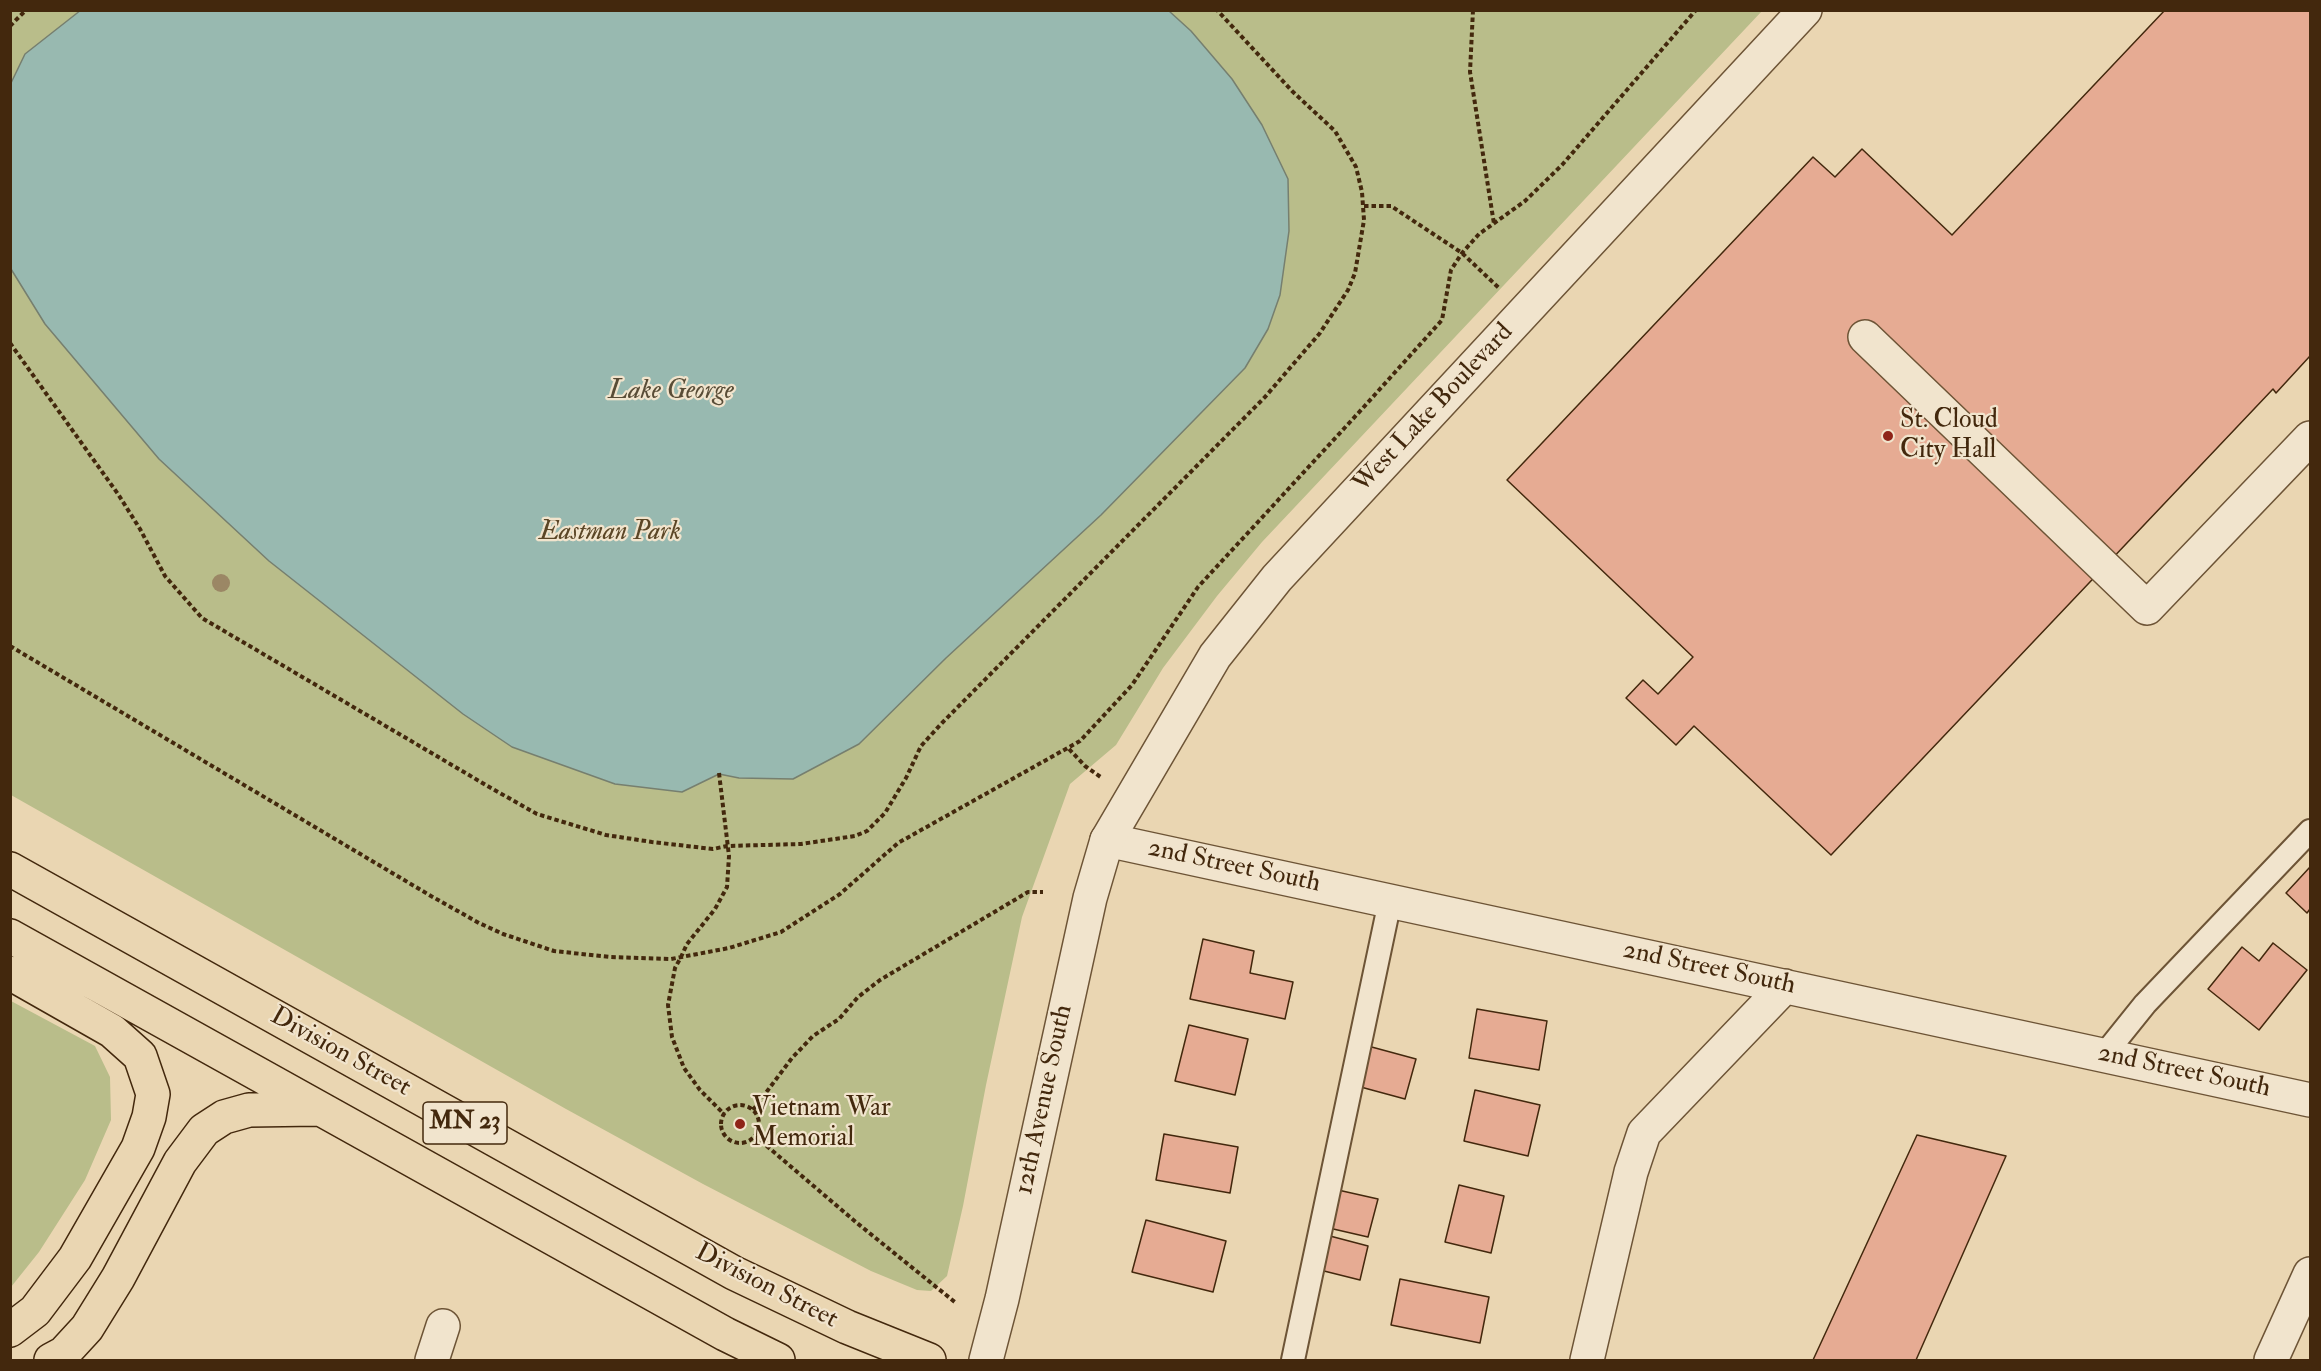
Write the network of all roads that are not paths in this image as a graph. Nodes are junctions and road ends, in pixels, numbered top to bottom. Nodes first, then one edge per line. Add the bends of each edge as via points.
1 (1805, 10) edge
2 (1865, 337) dead end
3 (2310, 438) edge
4 (2310, 831) edge
5 (1107, 840) junction
6 (10, 869) edge
7 (1390, 901) junction
8 (10, 936) edge
9 (10, 973) edge
10 (1785, 986) junction
11 (2104, 1055) junction
12 (2310, 1100) edge
13 (320, 1109) junction
14 (2310, 1275) edge
15 (442, 1326) dead end
16 (10, 1330) edge
17 (51, 1360) edge
18 (432, 1360) edge
19 (778, 1360) edge
20 (929, 1360) edge
21 (986, 1360) edge
22 (1293, 1360) edge
23 (1587, 1360) edge
24 (2271, 1360) edge

1 - 5 street, West Lake Boulevard via 1276,578 1215,656
2 - 3 street via 2147,608
4 - 11 lane via 2145,1004
5 - 7 street, 2nd Street South
5 - 21 street, 12th Avenue South via 1090,898
6 - 20 highway, Division Street / MN 23 via 734,1273 847,1327
7 - 10 street, 2nd Street South
7 - 22 lane
8 - 13 highway, MN 23
9 - 16 highway via 112,1031 140,1056 153,1094 138,1148 75,1258 35,1311
10 - 11 street, 2nd Street South
10 - 23 street via 1644,1133
11 - 12 street, 2nd Street South
13 - 17 highway via 249,1110 224,1117 204,1130 180,1162 87,1328 64,1353
13 - 19 highway, MN 23
14 - 24 street
15 - 18 street

